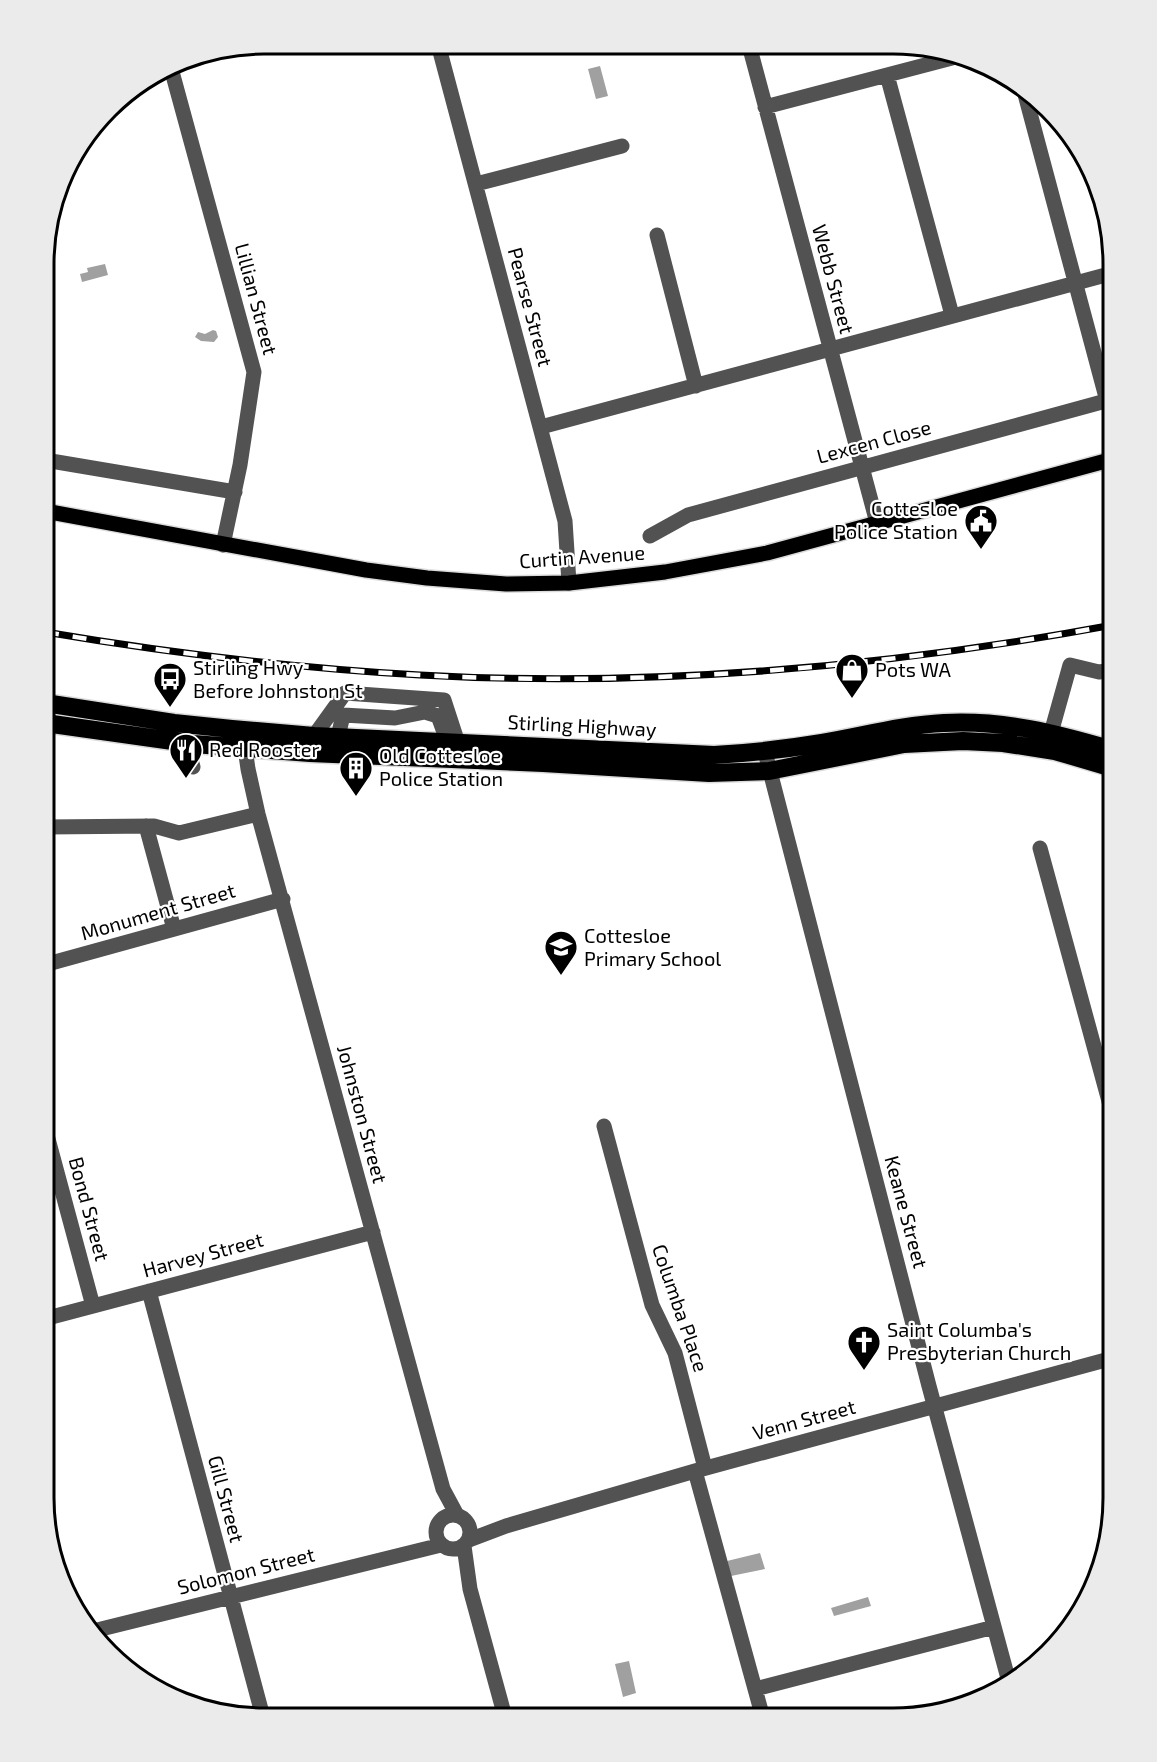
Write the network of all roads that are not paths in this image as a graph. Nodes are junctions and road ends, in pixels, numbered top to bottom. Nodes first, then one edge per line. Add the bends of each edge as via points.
1 (441, 54) edge
2 (751, 54) edge
3 (943, 60) edge
4 (173, 75) edge
5 (887, 75) junction
6 (1027, 102) edge
7 (765, 107) junction
8 (622, 146) dead end
9 (476, 184) junction
10 (657, 235) dead end
11 (1103, 276) edge
12 (1076, 283) junction
13 (952, 315) junction
14 (830, 349) junction
15 (1103, 376) edge
16 (696, 386) junction
17 (1103, 402) edge
18 (541, 427) junction
19 (54, 462) edge
20 (1103, 462) edge
21 (863, 467) junction
22 (235, 492) junction
23 (54, 513) edge
24 (877, 523) junction
25 (650, 536) dead end
26 (223, 545) junction
27 (569, 584) junction
28 (1103, 670) edge
29 (54, 704) edge
30 (54, 724) edge
31 (1051, 733) junction
32 (338, 737) junction
33 (194, 744) junction
34 (312, 744) junction
35 (1103, 747) edge
36 (245, 748) junction
37 (452, 748) junction
38 (765, 752) junction
39 (1103, 765) edge
40 (193, 767) dead end
41 (769, 771) junction
42 (258, 814) junction
43 (146, 826) junction
44 (54, 827) edge
45 (1040, 849) dead end
46 (282, 899) junction
47 (174, 929) junction
48 (54, 963) edge
49 (1103, 1079) edge
50 (604, 1126) dead end
51 (54, 1161) edge
52 (372, 1232) junction
53 (149, 1291) junction
54 (93, 1306) junction
55 (54, 1316) edge
56 (1103, 1361) edge
57 (935, 1407) junction
58 (700, 1470) junction
59 (455, 1518) junction
60 (506, 1526) junction
61 (441, 1542) junction
62 (466, 1543) junction
63 (470, 1589) junction
64 (231, 1596) junction
65 (994, 1627) junction
66 (100, 1629) edge
67 (1007, 1675) edge
68 (755, 1689) junction
69 (261, 1708) edge
70 (503, 1708) edge
71 (760, 1708) edge

1 - 9 street, Pearse Street
2 - 7 street, Webb Street
3 - 5 street
4 - 22 street, Lillian Street via 254,372
5 - 7 street
5 - 13 street
6 - 12 street
7 - 14 street, Webb Street
8 - 9 street
9 - 18 street, Pearse Street
10 - 16 street
11 - 12 street
12 - 13 street
12 - 15 street
13 - 14 street
14 - 16 street
14 - 21 street, Webb Street
16 - 18 street
17 - 21 street, Lexcen Close
18 - 27 street, Pearse Street via 565,521
19 - 22 street
20 - 24 main road, Curtin Avenue
21 - 24 street, Webb Street
21 - 25 street, Lexcen Close via 688,515
22 - 26 street, Lillian Street
23 - 26 main road, Curtin Avenue
24 - 27 main road, Curtin Avenue via 767,553
26 - 27 main road, Curtin Avenue via 427,578
28 - 31 street via 1070,665
29 - 34 highway, Stirling Highway
30 - 33 highway, Stirling Highway
31 - 35 highway, Stirling Highway
31 - 38 highway, Stirling Highway via 1006,725 942,723
32 - 34 highway, Stirling Highway
32 - 37 highway, Stirling Highway
32 - 37 street via 343,715 395,718 425,712 438,716
33 - 36 highway, Stirling Highway
33 - 40 street via 190,756
34 - 36 highway, Stirling Highway
34 - 37 highway, Stirling Highway
34 - 37 street via 345,693 444,700
36 - 42 street, Johnston Street
37 - 38 highway, Stirling Highway via 714,755
37 - 41 highway, Stirling Highway via 710,774
38 - 41 street, Keane Street
39 - 41 highway, Stirling Highway via 1055,751 963,741 904,744
41 - 57 street, Keane Street
42 - 43 street via 179,833
42 - 46 street, Johnston Street
43 - 44 street
43 - 47 street
45 - 49 street
46 - 47 street, Monument Street
46 - 52 street, Johnston Street
47 - 48 street, Monument Street
50 - 58 street, Columba Place via 652,1305 675,1353
51 - 54 street, Bond Street
52 - 53 street, Harvey Street
52 - 59 street, Johnston Street via 443,1489
53 - 54 street, Harvey Street
53 - 64 street, Gill Street
54 - 55 street, Harvey Street
56 - 57 street, Venn Street
57 - 58 street, Venn Street
57 - 65 street, Keane Street
58 - 60 street, Venn Street
58 - 68 street, Columba Place
59 - 60 street, Venn Street
59 - 61 street via 440,1520 436,1527
59 - 62 street via 470,1530
60 - 62 street, Venn Street
61 - 62 street via 455,1549
61 - 63 street
61 - 64 street, Solomon Street
62 - 63 street
63 - 70 street
64 - 66 street, Solomon Street
64 - 69 street, Gill Street
65 - 67 street, Keane Street
65 - 68 street
68 - 71 street, Columba Place

